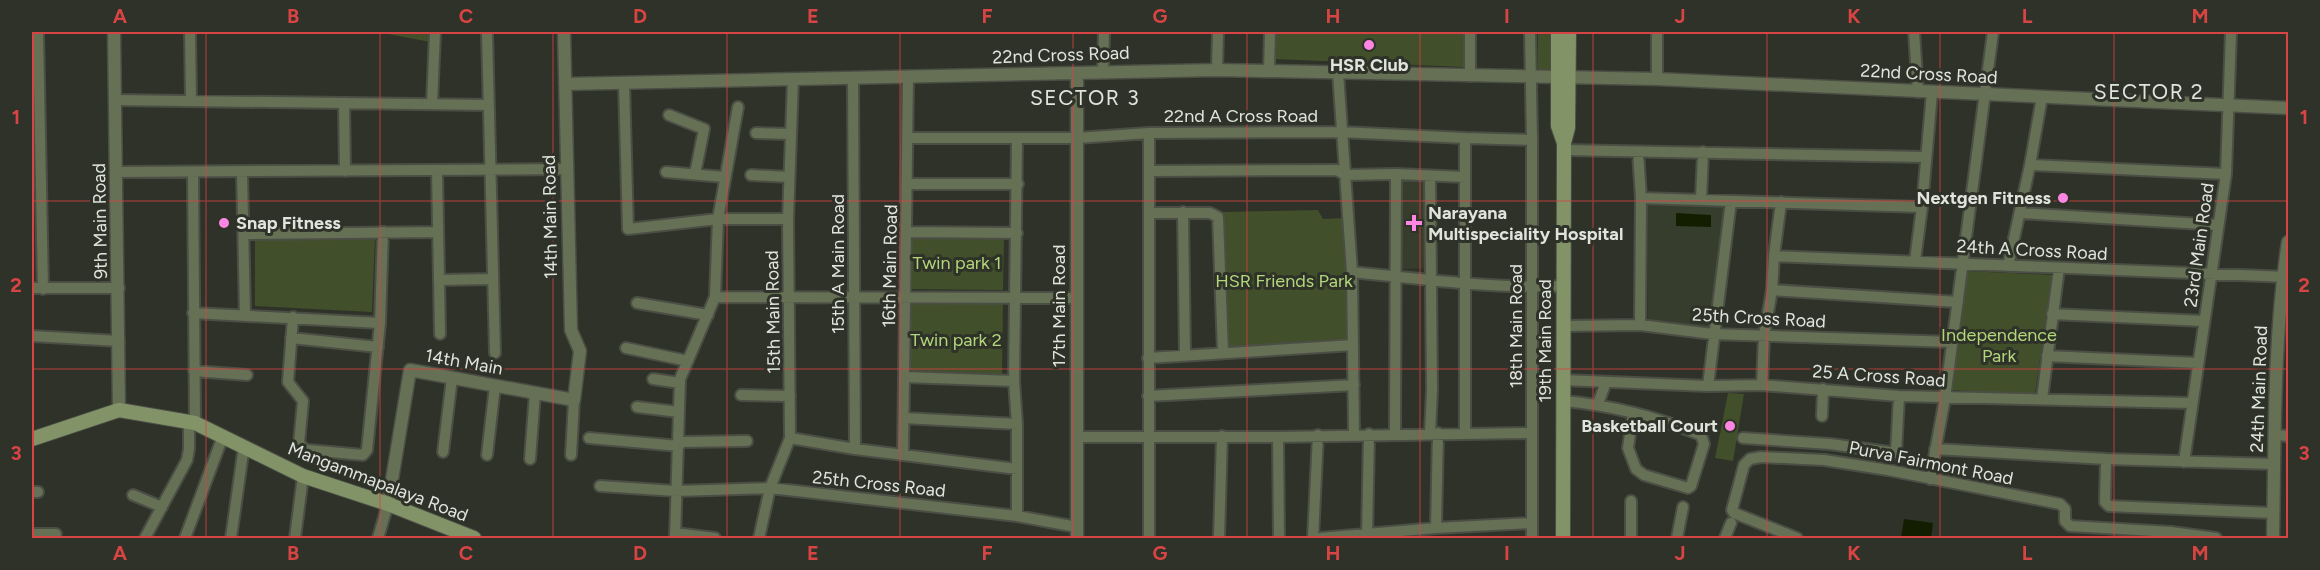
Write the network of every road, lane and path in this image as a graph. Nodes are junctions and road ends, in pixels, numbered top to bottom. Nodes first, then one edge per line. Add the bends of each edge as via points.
1 (38, 32) edge
2 (114, 32) edge
3 (190, 32) edge
4 (435, 32) edge
5 (487, 32) edge
6 (564, 32) edge
7 (1104, 32) edge
8 (1218, 32) edge
9 (1269, 32) edge
10 (1470, 32) edge
11 (1530, 32) edge
12 (1558, 32) edge
13 (1569, 32) edge
14 (1657, 32) edge
15 (1914, 32) edge
16 (1994, 32) edge
17 (2231, 32) edge
18 (1217, 70) junction
19 (1103, 71) junction
20 (1269, 71) junction
21 (1077, 73) junction
22 (1338, 73) junction
23 (1470, 76) junction
24 (908, 77) junction
25 (1563, 77) junction
26 (853, 78) junction
27 (1530, 78) junction
28 (793, 79) junction
29 (1657, 80) junction
30 (624, 83) junction
31 (566, 84) junction
32 (1918, 92) junction
33 (1932, 92) junction
34 (1984, 94) junction
35 (2042, 97) junction
36 (115, 100) junction
37 (191, 101) junction
38 (344, 103) junction
39 (432, 104) junction
40 (488, 105) junction
41 (2227, 106) junction
42 (738, 107) dead end
43 (2289, 108) edge
44 (669, 115) dead end
45 (1341, 132) junction
46 (756, 133) dead end
47 (1149, 133) junction
48 (791, 134) junction
49 (909, 138) junction
50 (1017, 138) junction
51 (1077, 138) junction
52 (1465, 138) junction
53 (1532, 140) junction
54 (1564, 146) junction
55 (1638, 152) junction
56 (1703, 152) junction
57 (1926, 157) junction
58 (2030, 165) junction
59 (567, 169) junction
60 (436, 170) junction
61 (489, 170) junction
62 (243, 171) junction
63 (345, 171) junction
64 (1149, 171) junction
65 (117, 172) junction
66 (193, 172) junction
67 (666, 172) dead end
68 (695, 174) junction
69 (1396, 174) junction
70 (2226, 174) junction
71 (1345, 175) junction
72 (751, 176) dead end
73 (1430, 176) junction
74 (724, 177) junction
75 (789, 177) junction
76 (1465, 177) junction
77 (908, 184) junction
78 (1018, 184) junction
79 (1641, 198) junction
80 (1701, 200) junction
81 (1731, 201) junction
82 (1782, 202) junction
83 (1922, 207) junction
84 (1183, 212) junction
85 (1149, 213) junction
86 (2020, 213) junction
87 (718, 219) junction
88 (788, 219) junction
89 (2218, 225) junction
90 (438, 231) junction
91 (383, 232) junction
92 (908, 232) junction
93 (1017, 233) junction
94 (244, 234) junction
95 (37, 237) edge
96 (2289, 242) edge
97 (1774, 256) junction
98 (1914, 261) junction
99 (1962, 263) junction
100 (2008, 266) junction
101 (2059, 268) junction
102 (1352, 272) junction
103 (2211, 275) junction
104 (1397, 277) junction
105 (2286, 277) edge
106 (492, 279) junction
107 (439, 280) junction
108 (1432, 280) junction
109 (1465, 283) junction
110 (1563, 286) junction
111 (1532, 287) junction
112 (37, 288) edge
113 (119, 288) junction
114 (1772, 290) junction
115 (906, 296) junction
116 (715, 297) junction
117 (789, 297) junction
118 (855, 297) junction
119 (1016, 297) junction
120 (1077, 298) junction
121 (1958, 302) junction
122 (637, 303) dead end
123 (2284, 309) edge
124 (193, 313) junction
125 (2052, 314) junction
126 (245, 315) junction
127 (708, 315) junction
128 (293, 317) junction
129 (2204, 321) junction
130 (380, 323) junction
131 (1640, 325) junction
132 (1563, 326) junction
133 (440, 334) dead end
134 (1713, 334) junction
135 (32, 336) edge
136 (1764, 336) junction
137 (291, 338) junction
138 (119, 340) junction
139 (1953, 342) junction
140 (1353, 345) junction
141 (378, 347) junction
142 (626, 348) dead end
143 (1223, 352) junction
144 (495, 353) dead end
145 (1185, 356) junction
146 (2047, 356) junction
147 (1148, 358) junction
148 (688, 361) junction
149 (2198, 363) junction
150 (2275, 369) junction
151 (2289, 369) edge
152 (194, 371) junction
153 (247, 375) dead end
154 (905, 377) junction
155 (452, 378) junction
156 (653, 379) dead end
157 (1563, 380) junction
158 (1014, 381) junction
159 (1606, 382) junction
160 (680, 383) junction
161 (1354, 385) junction
162 (1762, 385) junction
163 (495, 386) junction
164 (1707, 387) junction
165 (1823, 389) junction
166 (535, 393) junction
167 (741, 395) dead end
168 (790, 396) junction
169 (1148, 396) junction
170 (1899, 396) junction
171 (1945, 398) junction
172 (2042, 399) junction
173 (574, 400) junction
174 (1563, 401) junction
175 (1598, 404) junction
176 (2192, 404) junction
177 (637, 407) dead end
178 (119, 410) junction
179 (679, 412) junction
180 (1633, 413) junction
181 (1822, 416) dead end
182 (904, 418) junction
183 (192, 422) junction
184 (1017, 424) junction
185 (1434, 433) junction
186 (1465, 433) junction
187 (1532, 433) junction
188 (1354, 434) junction
189 (1369, 434) junction
190 (1395, 434) junction
191 (1318, 435) junction
192 (2274, 435) junction
193 (223, 436) junction
194 (1222, 436) junction
195 (2289, 436) edge
196 (1077, 437) junction
197 (1148, 437) junction
198 (1278, 437) junction
199 (589, 438) dead end
200 (790, 438) junction
201 (1743, 438) dead end
202 (32, 439) edge
203 (747, 441) dead end
204 (679, 444) junction
205 (244, 446) junction
206 (855, 449) junction
207 (1935, 449) junction
208 (443, 452) dead end
209 (571, 455) dead end
210 (903, 455) junction
211 (487, 456) dead end
212 (531, 459) dead end
213 (2106, 459) junction
214 (2184, 462) junction
215 (2274, 464) junction
216 (1017, 469) junction
217 (303, 476) junction
218 (1930, 479) junction
219 (600, 486) dead end
220 (770, 488) junction
221 (676, 491) junction
222 (133, 495) dead end
223 (1631, 501) dead end
224 (388, 504) junction
225 (2109, 506) junction
226 (162, 507) junction
227 (1683, 507) dead end
228 (2273, 513) junction
229 (1017, 516) junction
230 (1532, 523) junction
231 (1731, 523) dead end
232 (1480, 526) junction
233 (2108, 528) junction
234 (1441, 531) edge
235 (447, 533) edge
236 (1077, 533) edge
237 (32, 534) edge
238 (56, 534) dead end
239 (675, 536) edge
240 (1367, 536) edge
241 (145, 538) edge
242 (185, 538) edge
243 (231, 538) edge
244 (295, 538) edge
245 (378, 538) edge
246 (474, 538) edge
247 (715, 538) edge
248 (759, 538) edge
249 (1149, 538) edge
250 (1219, 538) edge
251 (1279, 538) edge
252 (1313, 538) edge
253 (1320, 538) edge
254 (1480, 538) edge
255 (1532, 538) edge
256 (1563, 538) edge
257 (1631, 538) edge
258 (1677, 538) edge
259 (1725, 538) edge
260 (1797, 538) edge
261 (2216, 538) edge
262 (2273, 538) edge

1 - 95 street
2 - 36 street, 9th Main Road
3 - 37 street
4 - 39 street
5 - 40 street
6 - 31 street, 14th Main Road
7 - 19 street
8 - 18 street
9 - 20 street
10 - 23 street
11 - 27 street, 18th Main Road
12 - 25 main road, 19th Main Road
13 - 25 main road, 19th Main Road
14 - 29 street
15 - 32 street
16 - 34 street
17 - 41 street, 23rd Main Road
18 - 19 street, 22nd Cross Road
18 - 20 street, 22nd Cross Road
19 - 21 street, 22nd Cross Road
20 - 22 street, 22nd Cross Road
21 - 24 street, 22nd Cross Road
21 - 51 street, 17th Main Road
22 - 23 street, 22nd Cross Road
22 - 45 street
23 - 27 street, 22nd Cross Road
24 - 26 street, 22nd Cross Road
24 - 49 street, 16th Main Road
25 - 27 street, 22nd Cross Road
25 - 29 street, 22nd Cross Road
25 - 54 main road, 19th Main Road via 1568,128
26 - 28 street, 22nd Cross Road
26 - 118 street, 15th A Main Road
27 - 53 street, 18th Main Road
28 - 30 street, 22nd Cross Road
28 - 48 street, 15th Main Road
29 - 32 street, 22nd Cross Road
30 - 31 street, 22nd Cross Road
30 - 87 street via 627,229
31 - 59 street, 14th Main Road
32 - 33 street, 22nd Cross Road
33 - 34 street, 22nd Cross Road
33 - 57 street
34 - 35 street, 22nd Cross Road
34 - 99 street
35 - 41 street, 22nd Cross Road
35 - 58 street
36 - 37 street
36 - 65 street, 9th Main Road
37 - 38 street
38 - 39 street
38 - 63 street
39 - 40 street
40 - 61 street
41 - 43 street, 22nd Cross Road
41 - 70 street, 23rd Main Road
42 - 74 street
44 - 68 street via 704,129
45 - 47 street, 22nd A Cross Road
45 - 52 street, 22nd A Cross Road
45 - 71 street
46 - 48 street
47 - 51 street, 22nd A Cross Road
47 - 64 street
48 - 75 street, 15th Main Road
49 - 50 street, 22nd A Cross Road
49 - 77 street, 16th Main Road
50 - 51 street, 22nd A Cross Road
50 - 78 street
51 - 120 street, 17th Main Road
52 - 53 street, 22nd A Cross Road
52 - 76 street
53 - 111 street, 18th Main Road
54 - 55 street
54 - 110 main road, 19th Main Road
55 - 56 street
55 - 79 street
56 - 57 street
56 - 80 street
57 - 83 street
58 - 70 street
58 - 86 street
59 - 61 street
59 - 173 street, 14th Main Road via 571,330 580,351
60 - 61 street
60 - 63 street
60 - 90 street
61 - 106 street
62 - 63 street
62 - 66 street
62 - 94 street
64 - 71 street via 1337,170
64 - 85 street
65 - 66 street
65 - 113 street, 9th Main Road
66 - 124 street
67 - 68 street
68 - 74 street
69 - 71 street
69 - 73 street
69 - 104 street
70 - 89 street, 23rd Main Road
71 - 102 street
72 - 75 street
73 - 76 street
73 - 108 street
74 - 87 street
75 - 88 street, 15th Main Road
76 - 109 street
77 - 78 street
77 - 92 street, 16th Main Road
78 - 93 street
79 - 80 street
79 - 131 street
80 - 81 street
81 - 82 street
81 - 134 street
82 - 83 street
82 - 97 street
83 - 98 street
84 - 85 street
84 - 143 street via 1218,217
84 - 145 street
85 - 147 street
86 - 89 street
86 - 100 street
87 - 88 street
87 - 116 street
88 - 117 street, 15th Main Road
89 - 103 street, 23rd Main Road
90 - 91 street
90 - 107 street
91 - 94 street
91 - 130 street
92 - 93 street
92 - 115 street, 16th Main Road
93 - 119 street
94 - 126 street
95 - 112 street
96 - 105 street, 24th Main Road
97 - 98 street, 24th A Cross Road
97 - 114 street
98 - 99 street, 24th A Cross Road
99 - 100 street, 24th A Cross Road
99 - 121 street
100 - 101 street, 24th A Cross Road
101 - 103 street, 24th A Cross Road
101 - 125 street
102 - 104 street
102 - 140 street
103 - 105 street, 24th A Cross Road
103 - 129 street, 23rd Main Road
104 - 108 street
104 - 190 street
105 - 123 street, 24th Main Road
106 - 107 street
106 - 144 street
107 - 133 street
108 - 109 street
108 - 185 street
109 - 111 street
109 - 186 street
110 - 111 street
110 - 132 main road, 19th Main Road
111 - 187 street, 18th Main Road
112 - 113 street
113 - 138 street, 9th Main Road
114 - 121 street
114 - 136 street
115 - 118 street
115 - 119 street
115 - 154 street, 16th Main Road
116 - 117 street
116 - 127 street
117 - 118 street
117 - 168 street, 15th Main Road
118 - 206 street, 15th A Main Road
119 - 120 street
119 - 158 street
120 - 196 street, 17th Main Road
121 - 139 street
122 - 127 street
123 - 150 street, 24th Main Road
124 - 126 street
124 - 152 street
125 - 129 street
125 - 146 street
126 - 128 street
127 - 148 street
128 - 130 street
128 - 137 street
129 - 149 street, 23rd Main Road
130 - 141 street
131 - 132 street, 25th Cross Road
131 - 134 street, 25th Cross Road
132 - 157 main road, 19th Main Road
134 - 136 street, 25th Cross Road
134 - 164 street
135 - 138 street
136 - 139 street, 25th Cross Road
136 - 162 street
137 - 141 street
137 - 141 street via 288,382 303,401 301,447 359,456 367,450
138 - 178 street, 9th Main Road
139 - 171 street
140 - 143 street
140 - 161 street
142 - 148 street
143 - 145 street
145 - 147 street
146 - 149 street
146 - 172 street
147 - 169 street
148 - 160 street
149 - 176 street, 23rd Main Road
150 - 151 street
150 - 192 street, 24th Main Road
152 - 153 street
152 - 183 street
154 - 158 street
154 - 182 street, 16th Main Road
155 - 163 street, 14th Main
155 - 208 street
155 - 224 street, 14th Main via 410,370
156 - 160 street
157 - 159 street, 25 A Cross Road
157 - 174 main road, 19th Main Road
158 - 184 street
159 - 164 street, 25 A Cross Road
159 - 175 street
160 - 179 street
161 - 169 street
161 - 188 street
162 - 164 street, 25 A Cross Road
162 - 165 street, 25 A Cross Road
163 - 166 street, 14th Main
163 - 211 street
165 - 170 street, 25 A Cross Road
165 - 181 street
166 - 173 street, 14th Main
166 - 212 street
167 - 168 street
168 - 200 street, 15th Main Road
169 - 197 street
170 - 171 street, 25 A Cross Road
170 - 201 street via 1896,453
171 - 172 street, 25 A Cross Road
171 - 207 street
172 - 176 street, 25 A Cross Road
173 - 209 street
174 - 175 street
174 - 256 main road, 19th Main Road
175 - 180 street
176 - 214 street, 23rd Main Road
177 - 179 street
178 - 183 main road, Mangammapalaya Road
178 - 202 main road, Mangammapalaya Road
179 - 204 street
180 - 180 street via 1628,448 1636,469 1644,475 1691,486 1704,444 1701,435
182 - 184 street
182 - 210 street, 16th Main Road
183 - 193 main road, Mangammapalaya Road
183 - 226 street via 189,454
184 - 216 street
185 - 186 street
185 - 190 street
185 - 234 street
186 - 187 street
187 - 230 street, 18th Main Road
188 - 189 street
188 - 191 street
189 - 190 street
189 - 240 street
191 - 198 street
191 - 252 street
192 - 195 street
192 - 215 street, 24th Main Road
193 - 205 main road, Mangammapalaya Road
193 - 242 street
194 - 197 street
194 - 198 street
194 - 250 street
196 - 197 street
196 - 236 street, 17th Main Road
197 - 249 street
198 - 251 street
199 - 204 street
200 - 206 street
200 - 220 street, 15th Main Road
203 - 204 street
204 - 221 street
205 - 217 main road, Mangammapalaya Road
205 - 243 street
206 - 210 street
207 - 213 street
207 - 218 street
210 - 216 street
213 - 214 street
213 - 225 street via 2105,502
214 - 215 street
215 - 228 street, 24th Main Road
216 - 229 street
217 - 224 main road, Mangammapalaya Road
217 - 244 street
218 - 233 street, Purva Fairmont Road via 2056,503 2065,509 2068,525
218 - 260 street, Purva Fairmont Road via 1824,460 1750,459 1743,465 1732,510
219 - 221 street, 25th Cross Road
220 - 221 street, 25th Cross Road
220 - 229 street, 25th Cross Road
220 - 248 street, 15th Main Road
221 - 239 street
222 - 226 street
223 - 257 street
224 - 235 main road, Mangammapalaya Road
224 - 245 street, 14th Main
225 - 228 street
225 - 233 street
226 - 241 street
227 - 258 street
228 - 262 street, 24th Main Road
229 - 236 street, 25th Cross Road
230 - 232 street
230 - 255 street, 18th Main Road
231 - 259 street
232 - 234 street
232 - 254 street
233 - 261 street, Purva Fairmont Road
234 - 240 street
235 - 246 main road, Mangammapalaya Road
237 - 238 street
239 - 247 street
240 - 253 street

